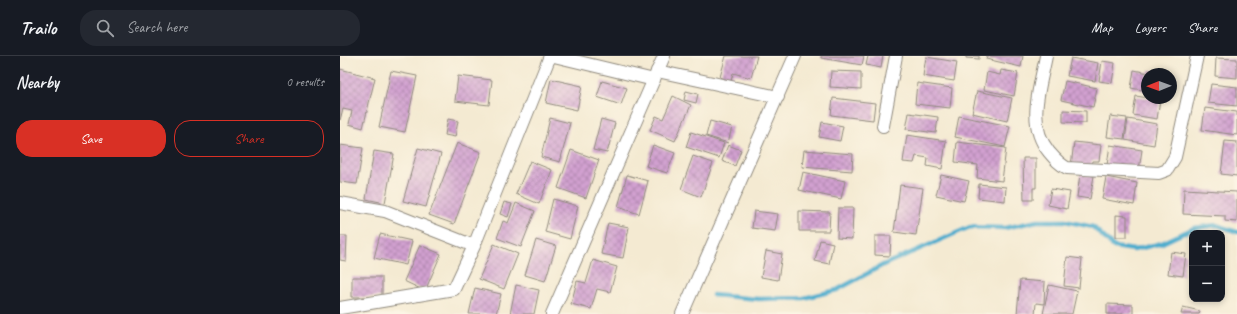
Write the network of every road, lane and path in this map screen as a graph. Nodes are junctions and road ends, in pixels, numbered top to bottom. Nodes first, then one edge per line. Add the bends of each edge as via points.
1 (550, 56) edge
2 (554, 56) edge
3 (664, 56) edge
4 (795, 56) edge
5 (896, 56) edge
6 (1046, 56) edge
7 (1196, 56) edge
8 (656, 75) junction
9 (778, 97) junction
10 (883, 126) dead end
11 (340, 203) edge
12 (474, 246) junction
13 (340, 308) edge
14 (552, 314) edge
15 (682, 314) edge

1 - 12 street
2 - 8 street
3 - 8 street
4 - 9 street
5 - 10 street
6 - 7 street via 1035,121 1038,135 1059,164 1067,168 1160,173 1167,170 1175,157
8 - 9 street
8 - 14 street
9 - 15 street
11 - 12 street via 385,211
12 - 13 street via 453,290

